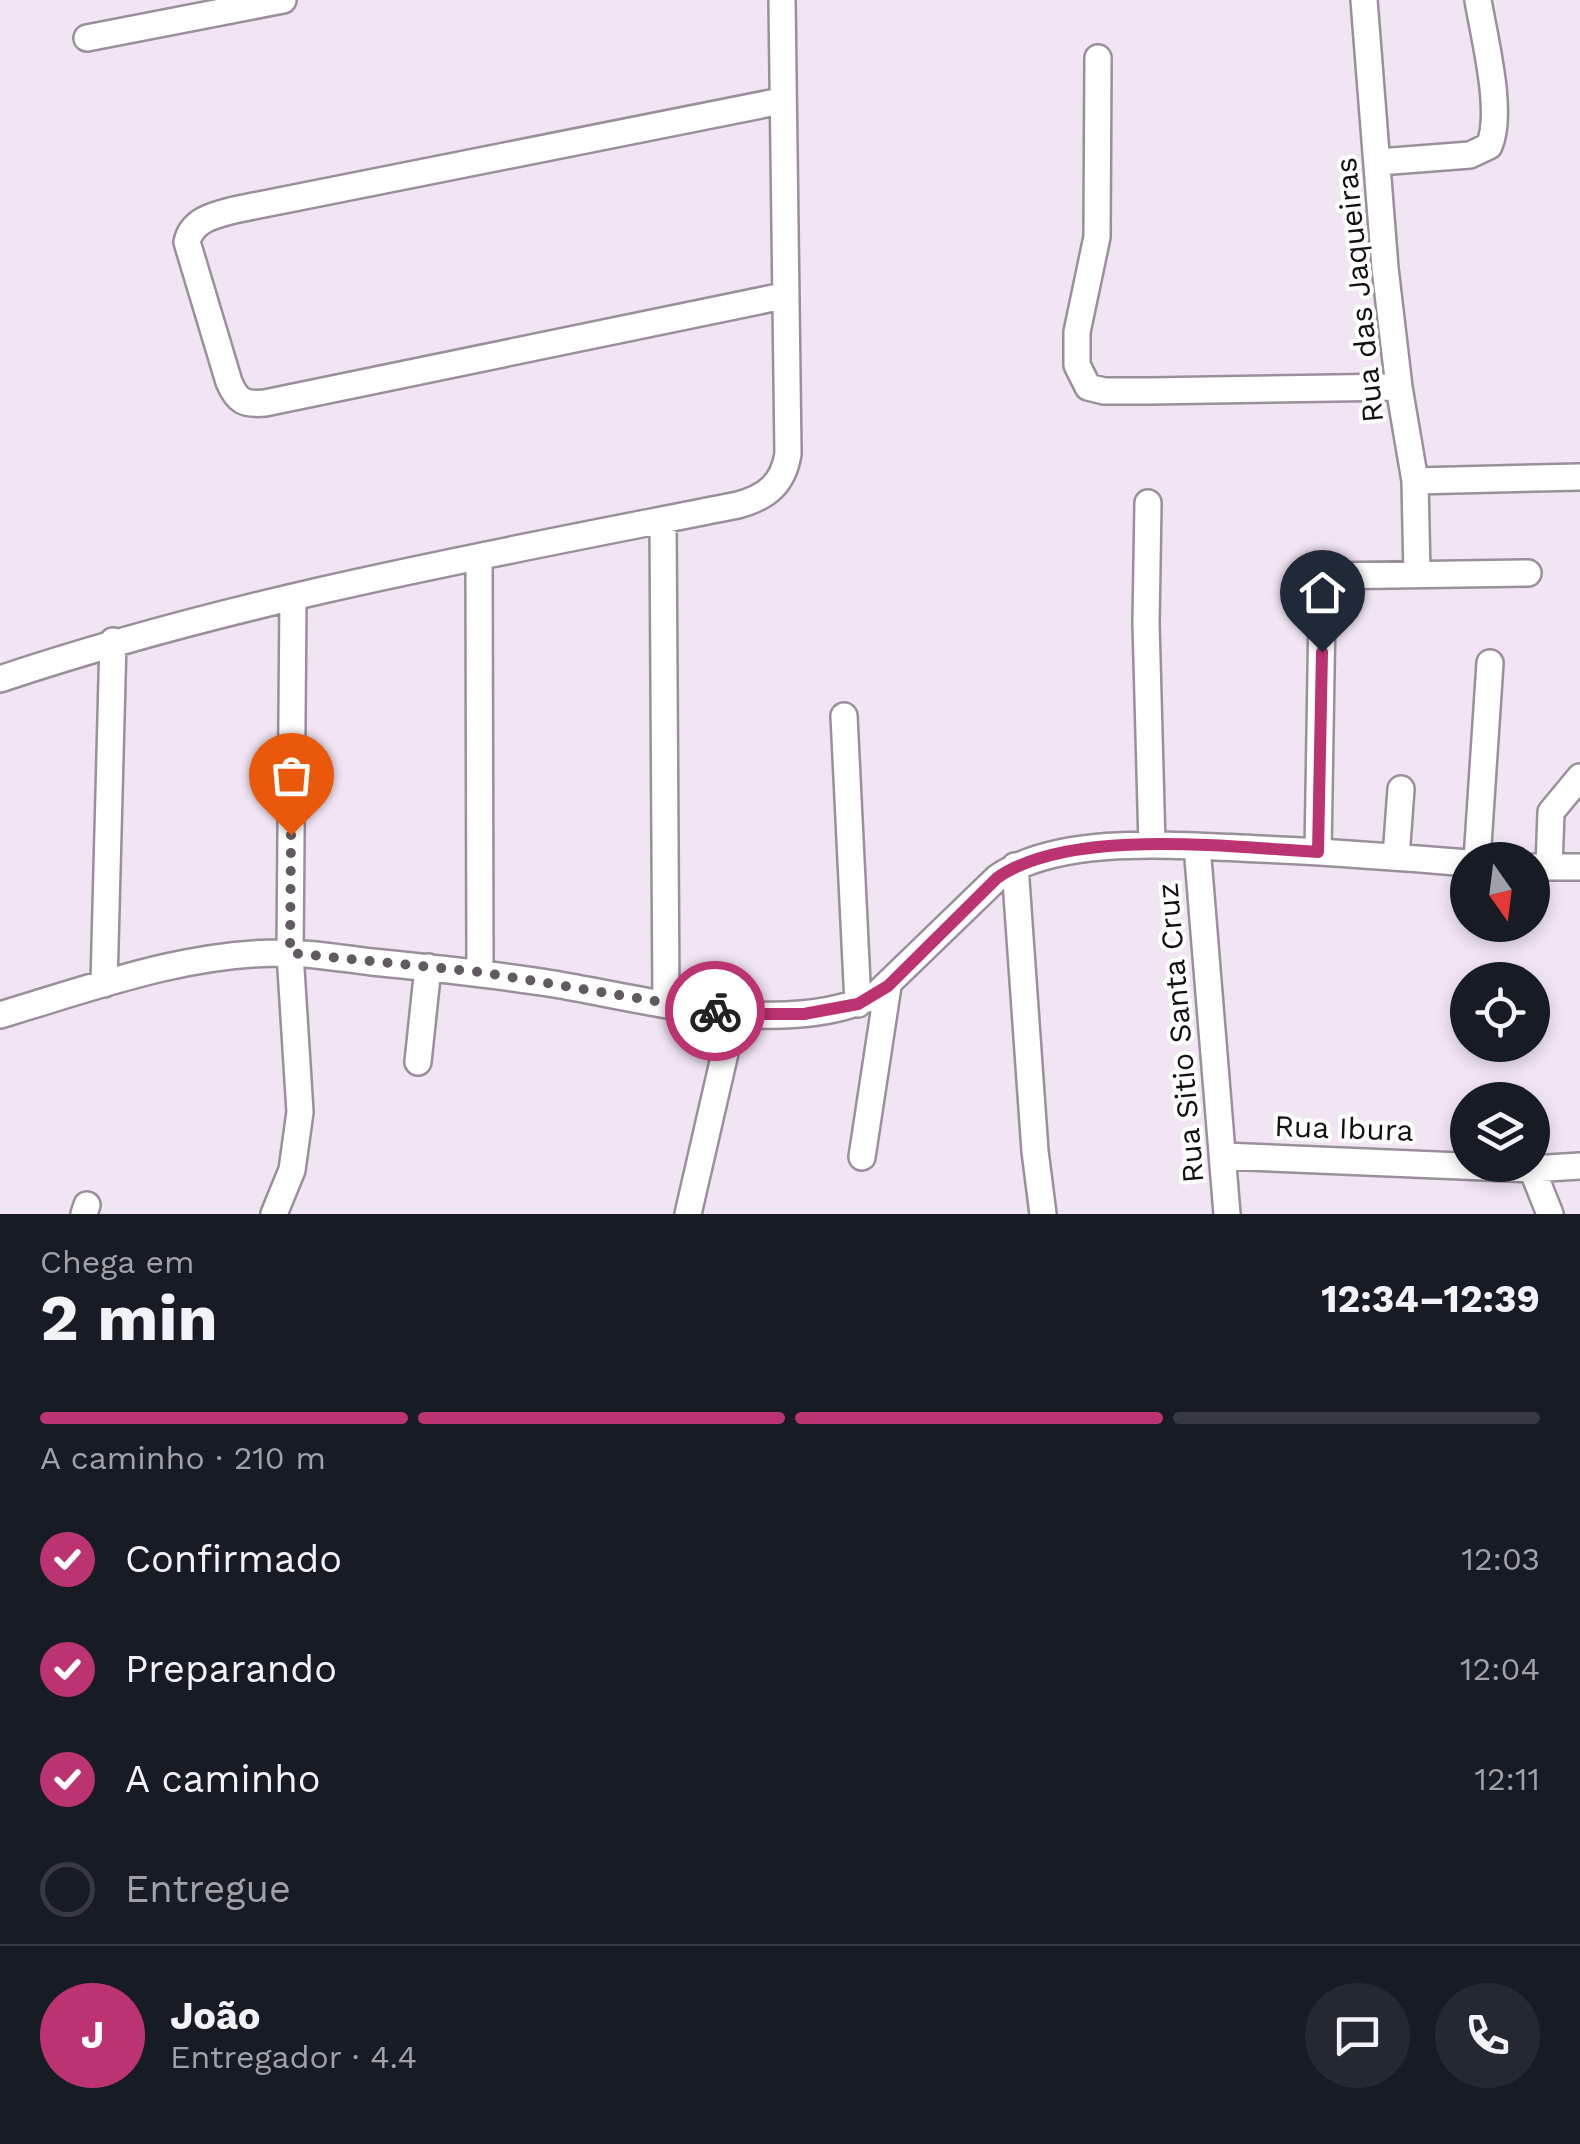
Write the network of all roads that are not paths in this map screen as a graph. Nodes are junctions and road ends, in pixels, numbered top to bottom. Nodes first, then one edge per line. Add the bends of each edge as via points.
1 (284, 0) edge
2 (782, 0) edge
3 (1364, 0) edge
4 (1478, 0) edge
5 (87, 38) dead end
6 (1098, 58) dead end
7 (782, 101) junction
8 (1378, 162) junction
9 (784, 296) junction
10 (1399, 387) junction
11 (1580, 476) edge
12 (1414, 481) junction
13 (1148, 502) dead end
14 (663, 520) junction
15 (479, 557) junction
16 (1528, 573) dead end
17 (1416, 574) junction
18 (1326, 576) dead end
19 (293, 599) junction
20 (1322, 612) dead end
21 (114, 641) junction
22 (1490, 664) dead end
23 (0, 679) edge
24 (844, 716) dead end
25 (1580, 777) edge
26 (1401, 789) dead end
27 (1478, 842) edge
28 (1546, 842) edge
29 (1152, 845) junction
30 (1198, 846) junction
31 (1318, 852) junction
32 (1396, 858) junction
33 (1450, 862) edge
34 (1015, 866) junction
35 (1550, 867) edge
36 (1580, 867) edge
37 (290, 953) junction
38 (428, 967) junction
39 (480, 972) junction
40 (104, 984) junction
41 (888, 986) junction
42 (666, 1002) junction
43 (858, 1004) junction
44 (734, 1014) junction
45 (0, 1015) edge
46 (418, 1062) dead end
47 (1224, 1156) junction
48 (862, 1157) dead end
49 (1450, 1165) edge
50 (1580, 1166) edge
51 (1550, 1167) edge
52 (1537, 1182) edge
53 (274, 1214) edge
54 (688, 1214) edge
55 (1043, 1214) edge
56 (1228, 1214) edge
57 (1550, 1214) edge

1 - 5 street
2 - 7 street
3 - 8 street, Rua das Jaqueiras
4 - 8 street via 1495,128 1489,146 1470,155
6 - 10 street via 1097,236 1080,308 1077,366 1084,382 1094,390 1150,391
7 - 9 street
7 - 9 street via 216,214 197,224 186,242 229,382 242,402 254,404
8 - 10 street, Rua das Jaqueiras
9 - 14 street via 786,467 774,489 738,505
10 - 12 street, Rua das Jaqueiras
11 - 12 street
12 - 17 street, Rua das Jaqueiras
13 - 29 street
14 - 15 street
14 - 42 street
15 - 19 street
15 - 39 street
16 - 17 street
17 - 18 street
19 - 21 street
19 - 37 street
20 - 31 street
21 - 23 street
21 - 40 street
22 - 27 street
24 - 43 street
25 - 28 street via 1551,812
26 - 32 street
29 - 30 street
29 - 34 street
30 - 31 street
30 - 47 street, Rua Sitio Santa Cruz
31 - 32 street
32 - 33 street
34 - 41 street
34 - 55 street
35 - 36 street
37 - 38 street
37 - 40 street via 202,960
37 - 53 street via 300,1112 292,1170
38 - 39 street
38 - 46 street
39 - 42 street
40 - 45 street
41 - 43 street
41 - 48 street
42 - 44 street
43 - 44 street via 804,1014
44 - 54 street
47 - 49 street, Rua Ibura
47 - 56 street, Rua Sitio Santa Cruz
50 - 51 street, Rua Ibura
52 - 57 street

